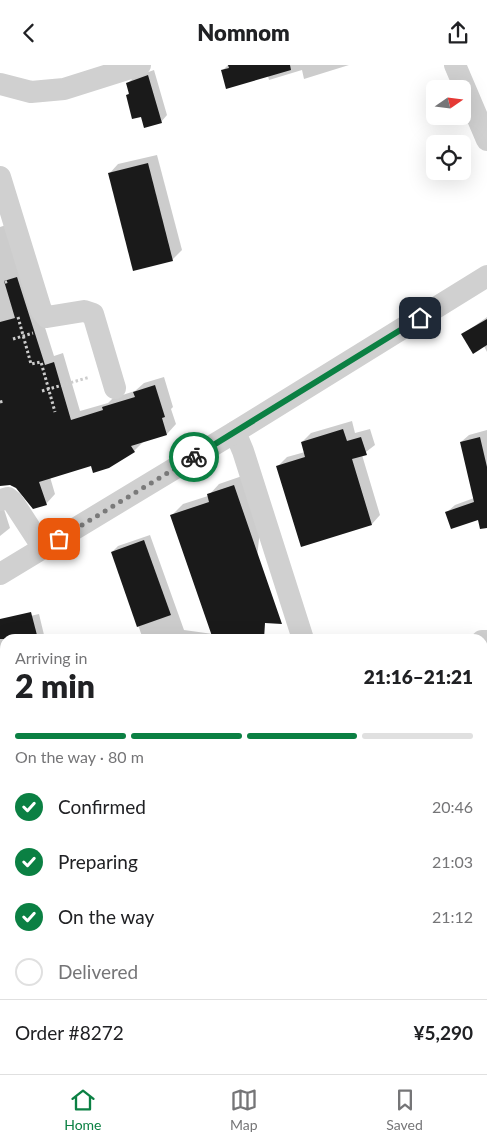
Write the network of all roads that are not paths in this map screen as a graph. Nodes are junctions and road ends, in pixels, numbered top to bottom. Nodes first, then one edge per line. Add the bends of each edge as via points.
1 (140, 65) edge
2 (455, 65) edge
3 (0, 84) edge
4 (487, 140) edge
5 (0, 177) edge
6 (487, 276) edge
7 (113, 380) road end
8 (235, 432) junction
9 (0, 499) edge
10 (42, 548) junction
11 (0, 574) edge
12 (301, 634) edge

1 - 3 street via 64,89 31,92
2 - 4 street
5 - 7 street via 41,310 47,317 84,311 92,314
6 - 8 street
8 - 10 street
8 - 12 street
9 - 10 street via 8,498 13,502
10 - 11 street

